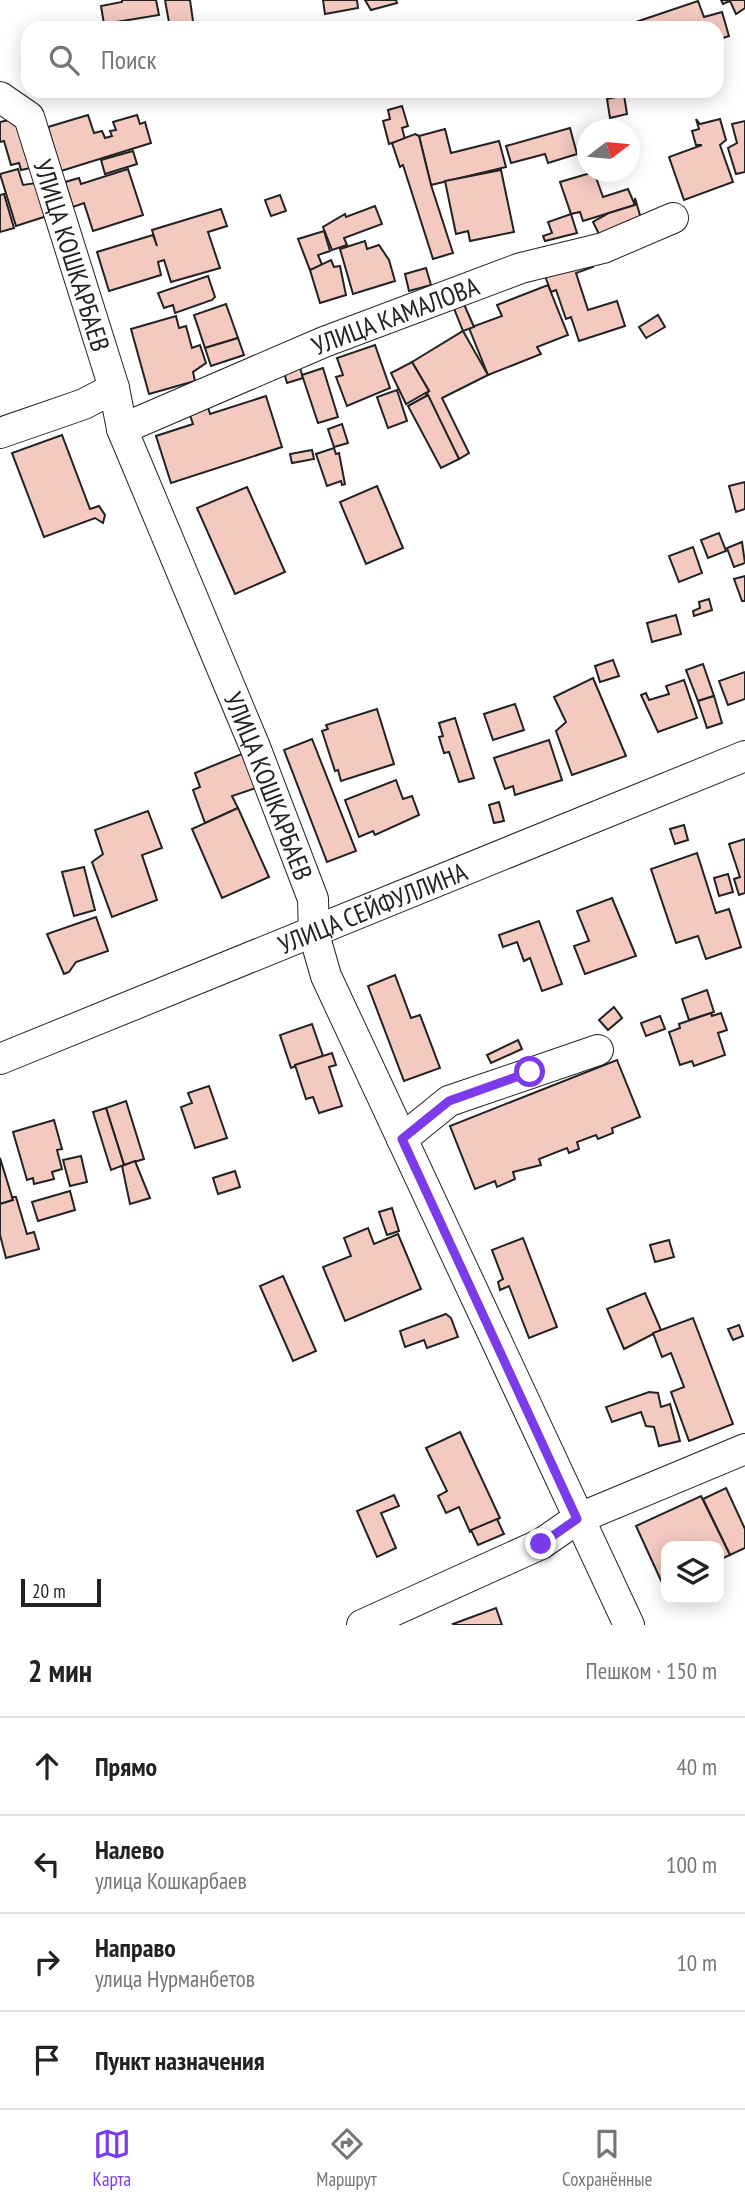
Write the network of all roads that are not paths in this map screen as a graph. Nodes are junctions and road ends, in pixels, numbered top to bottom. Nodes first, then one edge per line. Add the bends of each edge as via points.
1 (0, 97) edge
2 (673, 218) dead end
3 (114, 388) junction
4 (122, 429) junction
5 (0, 433) edge
6 (745, 756) edge
7 (314, 934) junction
8 (598, 1050) dead end
9 (0, 1059) edge
10 (402, 1139) junction
11 (745, 1449) edge
12 (577, 1519) junction
13 (362, 1625) edge
14 (629, 1625) edge

1 - 3 street, УЛИЦА КОШКАРБАЕВ via 29,117
2 - 4 street, УЛИЦА КАМАЛОВА via 603,248 521,268 324,342
3 - 4 street, УЛИЦА КОШКАРБАЕВ
3 - 5 street via 84,404
4 - 7 street, УЛИЦА КОШКАРБАЕВ via 313,898
6 - 7 street, УЛИЦА СЕЙФУЛЛИНА
7 - 9 street, УЛИЦА СЕЙФУЛЛИНА
7 - 10 street, УЛИЦА КОШКАРБАЕВ via 326,976
8 - 10 street via 449,1101
10 - 12 street, УЛИЦА КОШКАРБАЕВ
11 - 12 street
12 - 13 street via 541,1544
12 - 14 street, УЛИЦА КОШКАРБАЕВ

